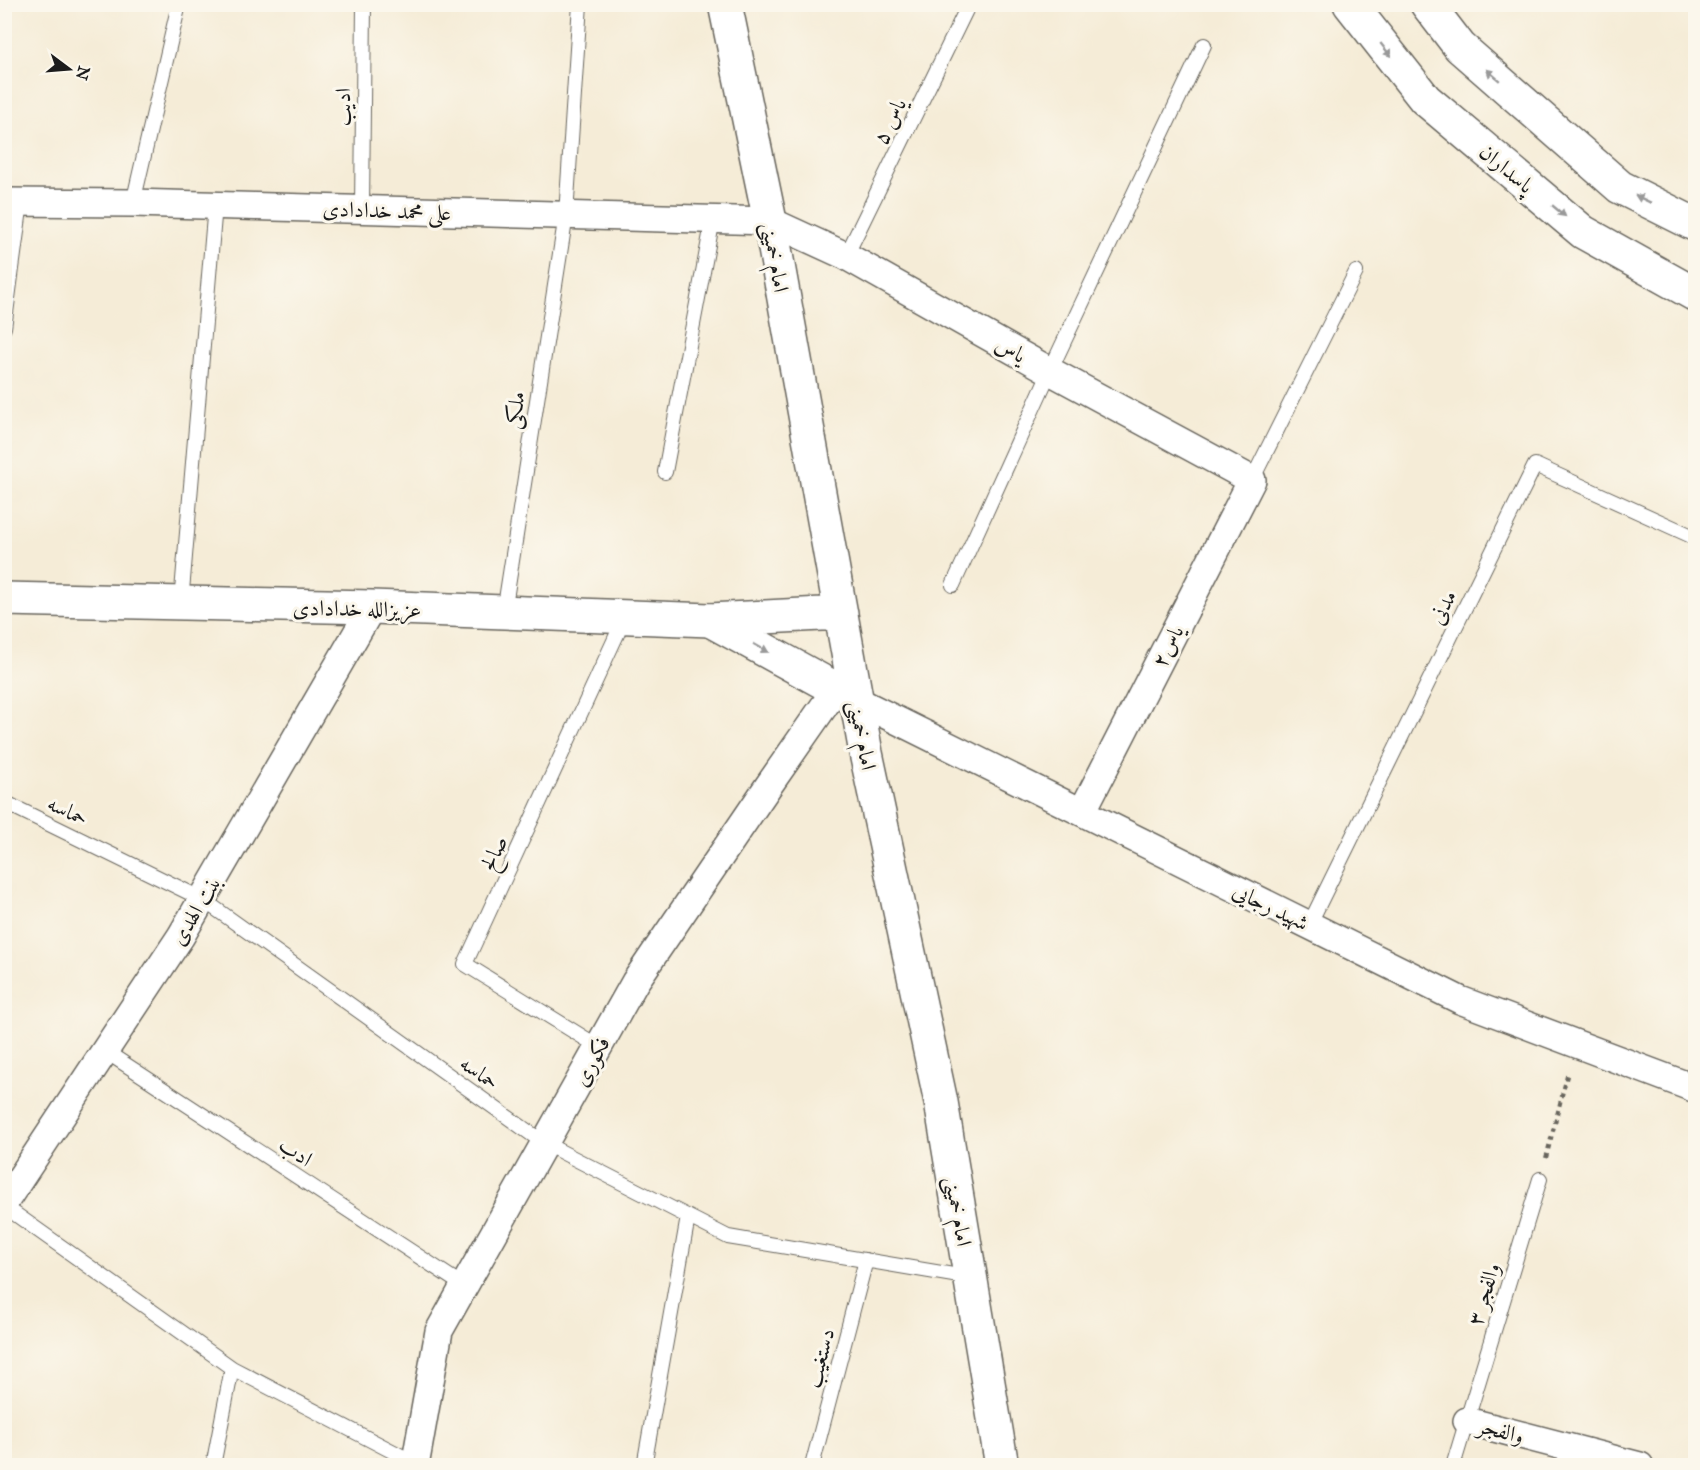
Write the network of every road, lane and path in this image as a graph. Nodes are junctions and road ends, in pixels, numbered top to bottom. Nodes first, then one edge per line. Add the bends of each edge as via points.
1 (178, 4) edge
2 (364, 4) edge
3 (580, 4) edge
4 (725, 4) edge
5 (969, 4) edge
6 (1350, 4) edge
7 (1427, 4) edge
8 (1204, 45) dead end
9 (13, 202) edge
10 (133, 203) junction
11 (215, 205) junction
12 (362, 209) junction
13 (566, 215) junction
14 (713, 219) junction
15 (770, 220) junction
16 (1695, 225) edge
17 (846, 256) junction
18 (1356, 272) dead end
19 (1695, 295) edge
20 (4, 328) edge
21 (1050, 371) junction
22 (665, 472) dead end
23 (1252, 480) junction
24 (1695, 538) edge
25 (953, 585) dead end
26 (4, 599) edge
27 (181, 604) junction
28 (372, 607) junction
29 (504, 612) junction
30 (841, 613) junction
31 (625, 617) junction
32 (710, 620) junction
33 (846, 694) junction
34 (4, 802) edge
35 (1082, 812) junction
36 (202, 899) junction
37 (1309, 925) junction
38 (1576, 1044) junction
39 (599, 1047) junction
40 (105, 1051) junction
41 (1695, 1089) edge
42 (544, 1143) junction
43 (1540, 1179) joint
44 (4, 1205) edge
45 (688, 1217) junction
46 (866, 1260) junction
47 (970, 1278) junction
48 (464, 1286) junction
49 (232, 1368) junction
50 (1467, 1421) junction
51 (415, 1464) edge
52 (213, 1466) edge
53 (644, 1466) edge
54 (812, 1466) edge
55 (1002, 1466) edge
56 (1453, 1466) edge
57 (1640, 1466) edge

1 - 10 lane
2 - 12 lane, ادیب
3 - 13 lane, ملکی
4 - 15 main road, امام خمینی
5 - 17 lane, یاس ۵
6 -> 19 main road, پاسداران via 1425,99 1583,232
16 -> 7 main road via 1620,187 1460,46
8 - 21 lane
9 - 10 street, علی محمد خدادادی
9 - 20 lane
10 - 11 street, علی محمد خدادادی
11 - 12 street, علی محمد خدادادی
11 - 27 lane
12 - 13 street, علی محمد خدادادی
13 - 14 street, علی محمد خدادادی
13 - 29 lane, ملکی
14 - 15 street, علی محمد خدادادی
14 - 22 lane
15 - 17 street, یاس
15 - 30 main road, امام خمینی
17 - 21 street, یاس
18 - 23 lane
21 - 23 street, یاس
21 - 25 lane
23 - 35 street, یاس۲
24 - 37 lane, مدنی via 1535,465
26 - 27 main road, عزیزالله خدادادی
27 - 28 main road, عزیزالله خدادادی
28 - 29 main road, عزیزالله خدادادی
28 - 36 street, بنت الهدی
29 - 31 main road, عزیزالله خدادادی
30 - 32 main road, عزیزالله خدادادی
30 - 33 main road, امام خمینی
31 - 32 main road, عزیزالله خدادادی
31 - 39 lane, صالح via 465,964
32 -> 33 main road
33 - 35 street, شهید رجایی
33 - 39 street, فکوری via 769,785 635,982
33 - 47 main road, امام خمینی via 866,753 941,1102
34 - 36 lane, حماسه
35 - 37 street, شهید رجایی
36 - 40 street, بنت الهدی
36 - 42 lane, حماسه
37 - 38 street, شهید رجایی via 1460,1000
38 - 41 street, شهید رجایی
38 - 43 path
39 - 42 street, فکوری
40 - 44 street, بنت الهدی
40 - 48 lane, ادب
42 - 45 lane, حماسه
42 - 48 street, فکوری
43 - 50 lane, والفجر ۳
44 - 49 lane
45 - 46 lane, حماسه via 728,1237
45 - 53 lane
46 - 47 lane, حماسه
46 - 54 lane, دستغیب
47 - 55 main road, امام خمینی
48 - 51 street, فکوری via 439,1331
49 - 51 lane
49 - 52 lane
50 - 56 lane, والفجر ۳
50 - 57 street, والفجر

